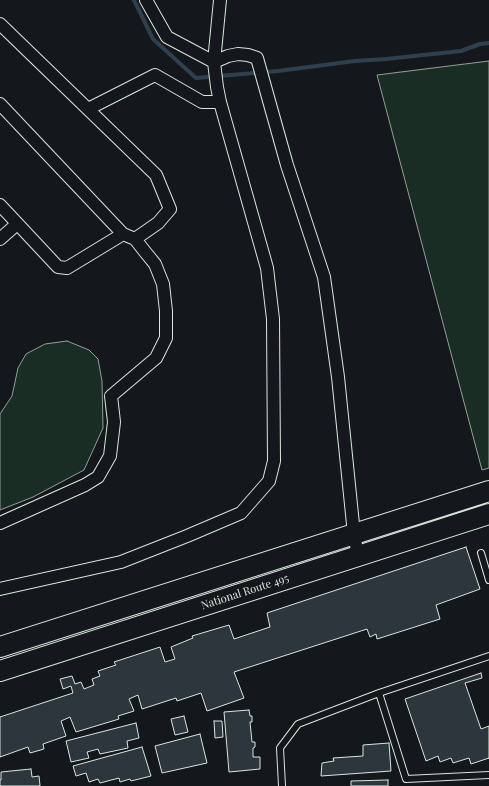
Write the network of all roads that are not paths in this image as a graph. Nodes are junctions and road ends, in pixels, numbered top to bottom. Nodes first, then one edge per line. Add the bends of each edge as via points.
1 (146, 0) edge
2 (220, 0) edge
3 (0, 24) edge
4 (214, 62) junction
5 (220, 102) junction
6 (0, 104) edge
7 (88, 109) junction
8 (0, 205) edge
9 (17, 224) junction
10 (123, 234) junction
11 (0, 239) edge
12 (135, 239) junction
13 (489, 491) edge
14 (489, 514) edge
15 (0, 523) edge
16 (354, 534) junction
17 (481, 553) dead end
18 (358, 556) junction
19 (489, 580) edge
20 (0, 589) edge
21 (0, 647) edge
22 (489, 656) edge
23 (0, 671) edge
24 (379, 692) junction
25 (489, 775) edge
26 (282, 786) edge

1 - 4 street via 167,37
2 - 4 street
3 - 7 street
4 - 5 street
4 - 16 street via 238,54 257,58 287,165 324,277 338,377
5 - 7 street via 202,102 155,75
5 - 20 street via 267,268 273,319 274,461 269,481 241,513 187,536 121,562
6 - 10 street
7 - 12 street via 156,175 170,209 158,223
8 - 9 street
9 - 10 street via 58,267 67,268
9 - 11 street
10 - 12 street
12 - 15 street via 155,264 163,284 166,338 156,358 111,396 114,422 110,456 98,477 85,485
13 - 16 highway, National Route 495
14 - 18 highway, National Route 495
16 - 18 street
16 - 21 highway, National Route 495
17 - 19 lane
18 - 23 highway, National Route 495
22 - 24 lane
24 - 25 lane via 406,779
24 - 26 lane via 298,724 280,748

